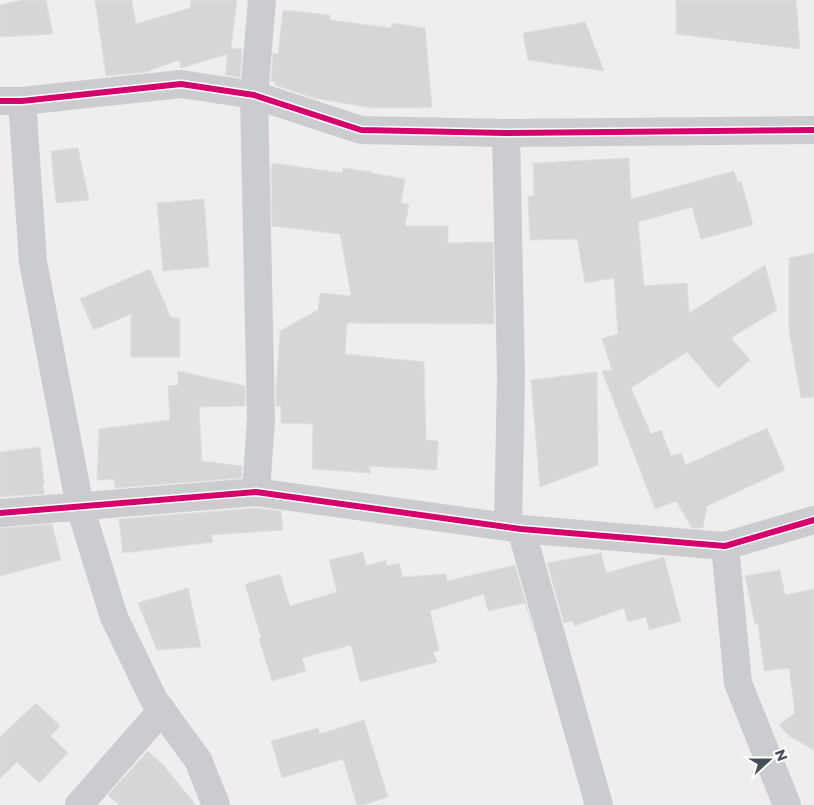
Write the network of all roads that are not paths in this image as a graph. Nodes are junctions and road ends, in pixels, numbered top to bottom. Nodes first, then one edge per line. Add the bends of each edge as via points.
1 (262, 0) edge
2 (254, 95) junction
3 (11, 101) edge
4 (814, 130) edge
5 (506, 133) junction
6 (256, 492) junction
7 (80, 507) junction
8 (0, 513) edge
9 (814, 520) edge
10 (514, 528) junction
11 (725, 546) junction
12 (162, 710) junction
13 (79, 805) edge
14 (216, 805) edge
15 (599, 805) edge
16 (787, 805) edge

1 - 2 street
2 - 3 street via 181,84
2 - 5 street via 361,130
2 - 6 street via 261,419
3 - 7 street via 33,262
4 - 5 street
5 - 10 street
6 - 7 street
6 - 10 street
7 - 8 street
7 - 12 street via 114,617 154,700
9 - 11 street
10 - 11 street
10 - 15 street
11 - 16 street via 738,683
12 - 13 street
12 - 14 street via 198,760

